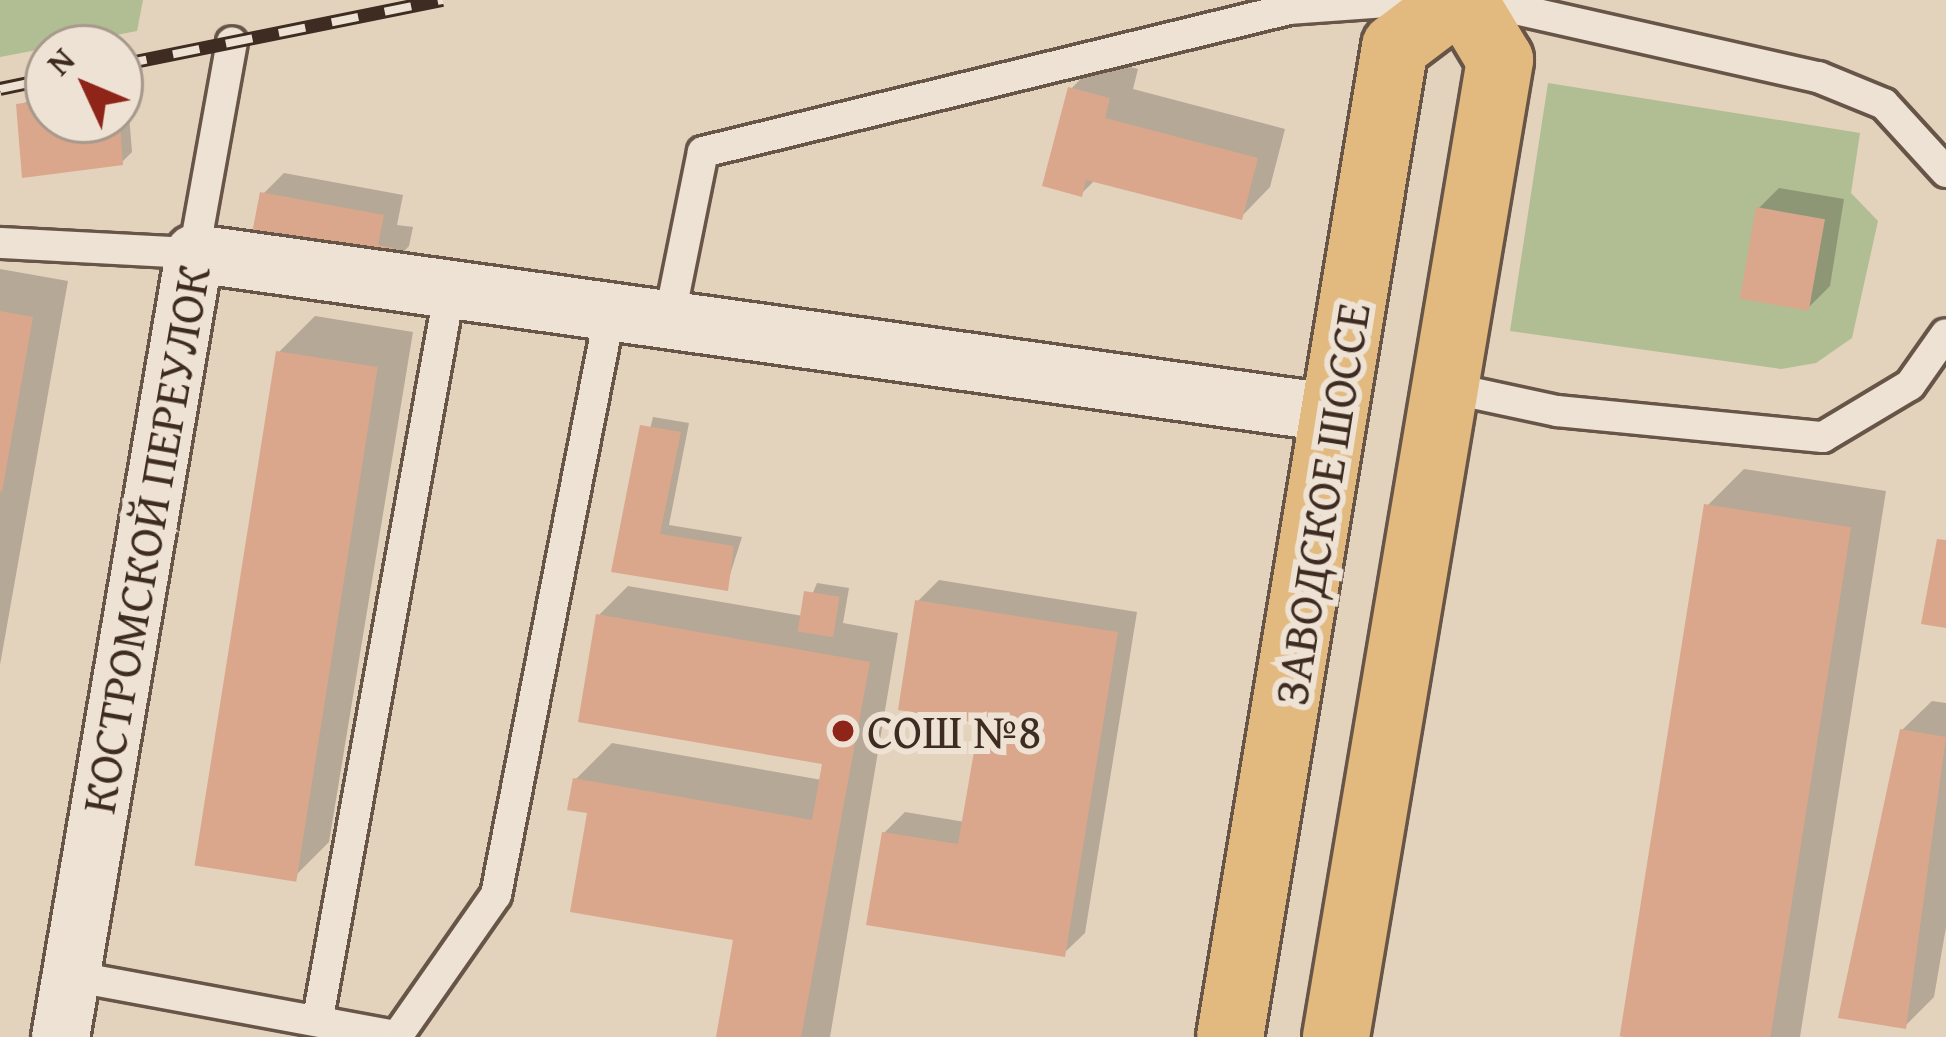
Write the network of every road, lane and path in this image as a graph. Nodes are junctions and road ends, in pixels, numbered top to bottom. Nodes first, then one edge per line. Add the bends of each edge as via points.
1 (1414, 0) edge
2 (1461, 0) edge
3 (1475, 0) edge
4 (232, 42) dead end
5 (1946, 172) edge
6 (0, 243) edge
7 (194, 254) junction
8 (450, 290) junction
9 (610, 312) junction
10 (670, 320) junction
11 (1946, 334) edge
12 (1445, 387) junction
13 (1336, 413) junction
14 (71, 976) junction
15 (318, 1018) junction
16 (400, 1035) edge
17 (60, 1037) edge
18 (1230, 1037) edge
19 (1336, 1037) edge

1 - 10 lane via 1289,10 704,152
2 - 12 main road, ЗАВОДСКОЕ ШОССЕ via 1500,60
2 - 13 main road, ЗАВОДСКОЕ ШОССЕ via 1395,47
3 - 5 lane via 1818,77 1885,104
4 - 7 lane, КОСТРОМСКОЙ ПЕРЕУЛОК
6 - 7 lane
7 - 8 street
7 - 14 street, КОСТРОМСКОЙ ПЕРЕУЛОК
8 - 9 street
8 - 15 lane
9 - 10 street
9 - 16 lane via 496,895
10 - 13 street
11 - 12 lane via 1910,385 1823,437 1557,411
12 - 19 main road, ЗАВОДСКОЕ ШОССЕ
13 - 18 main road, ЗАВОДСКОЕ ШОССЕ
14 - 15 lane
14 - 17 street, КОСТРОМСКОЙ ПЕРЕУЛОК
15 - 16 lane

